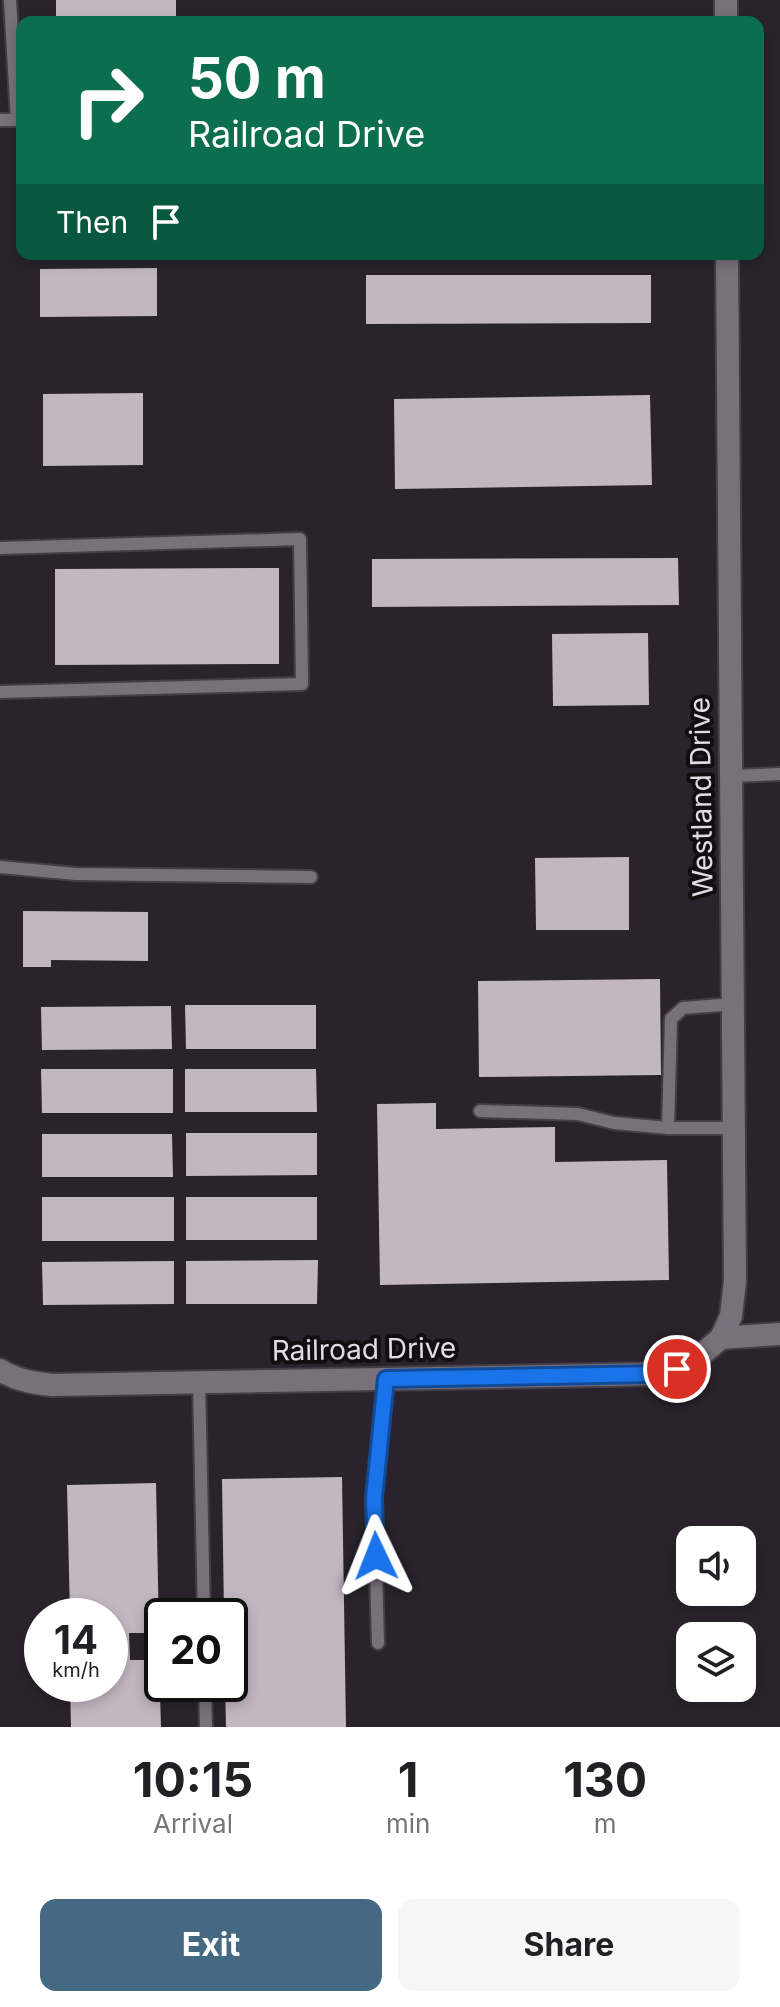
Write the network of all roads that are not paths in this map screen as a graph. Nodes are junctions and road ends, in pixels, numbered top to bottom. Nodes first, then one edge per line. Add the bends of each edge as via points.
1 (10, 0) edge
2 (16, 103) edge
3 (727, 260) edge
4 (0, 548) edge
5 (0, 692) edge
6 (780, 774) edge
7 (730, 776) junction
8 (0, 867) edge
9 (311, 877) dead end
10 (734, 1004) junction
11 (480, 1111) dead end
12 (668, 1128) junction
13 (735, 1128) junction
14 (780, 1334) edge
15 (721, 1338) junction
16 (0, 1370) edge
17 (386, 1379) junction
18 (199, 1382) junction
19 (204, 1598) edge
20 (378, 1643) dead end
21 (205, 1702) edge
22 (206, 1727) edge

1 - 2 lane
3 - 7 street, Westland Drive
4 - 5 lane via 300,539 302,684
6 - 7 lane
7 - 10 street, Westland Drive
8 - 9 lane via 76,874
10 - 12 lane via 683,1008 671,1019
10 - 13 street, Westland Drive
11 - 12 lane via 578,1114
12 - 13 lane
13 - 15 street, Westland Drive via 735,1289
14 - 15 street
15 - 17 street, Railroad Drive via 694,1361 655,1374
16 - 18 street, Railroad Drive via 52,1385
17 - 18 street, Railroad Drive
17 - 20 lane via 374,1498
18 - 19 lane
21 - 22 lane

